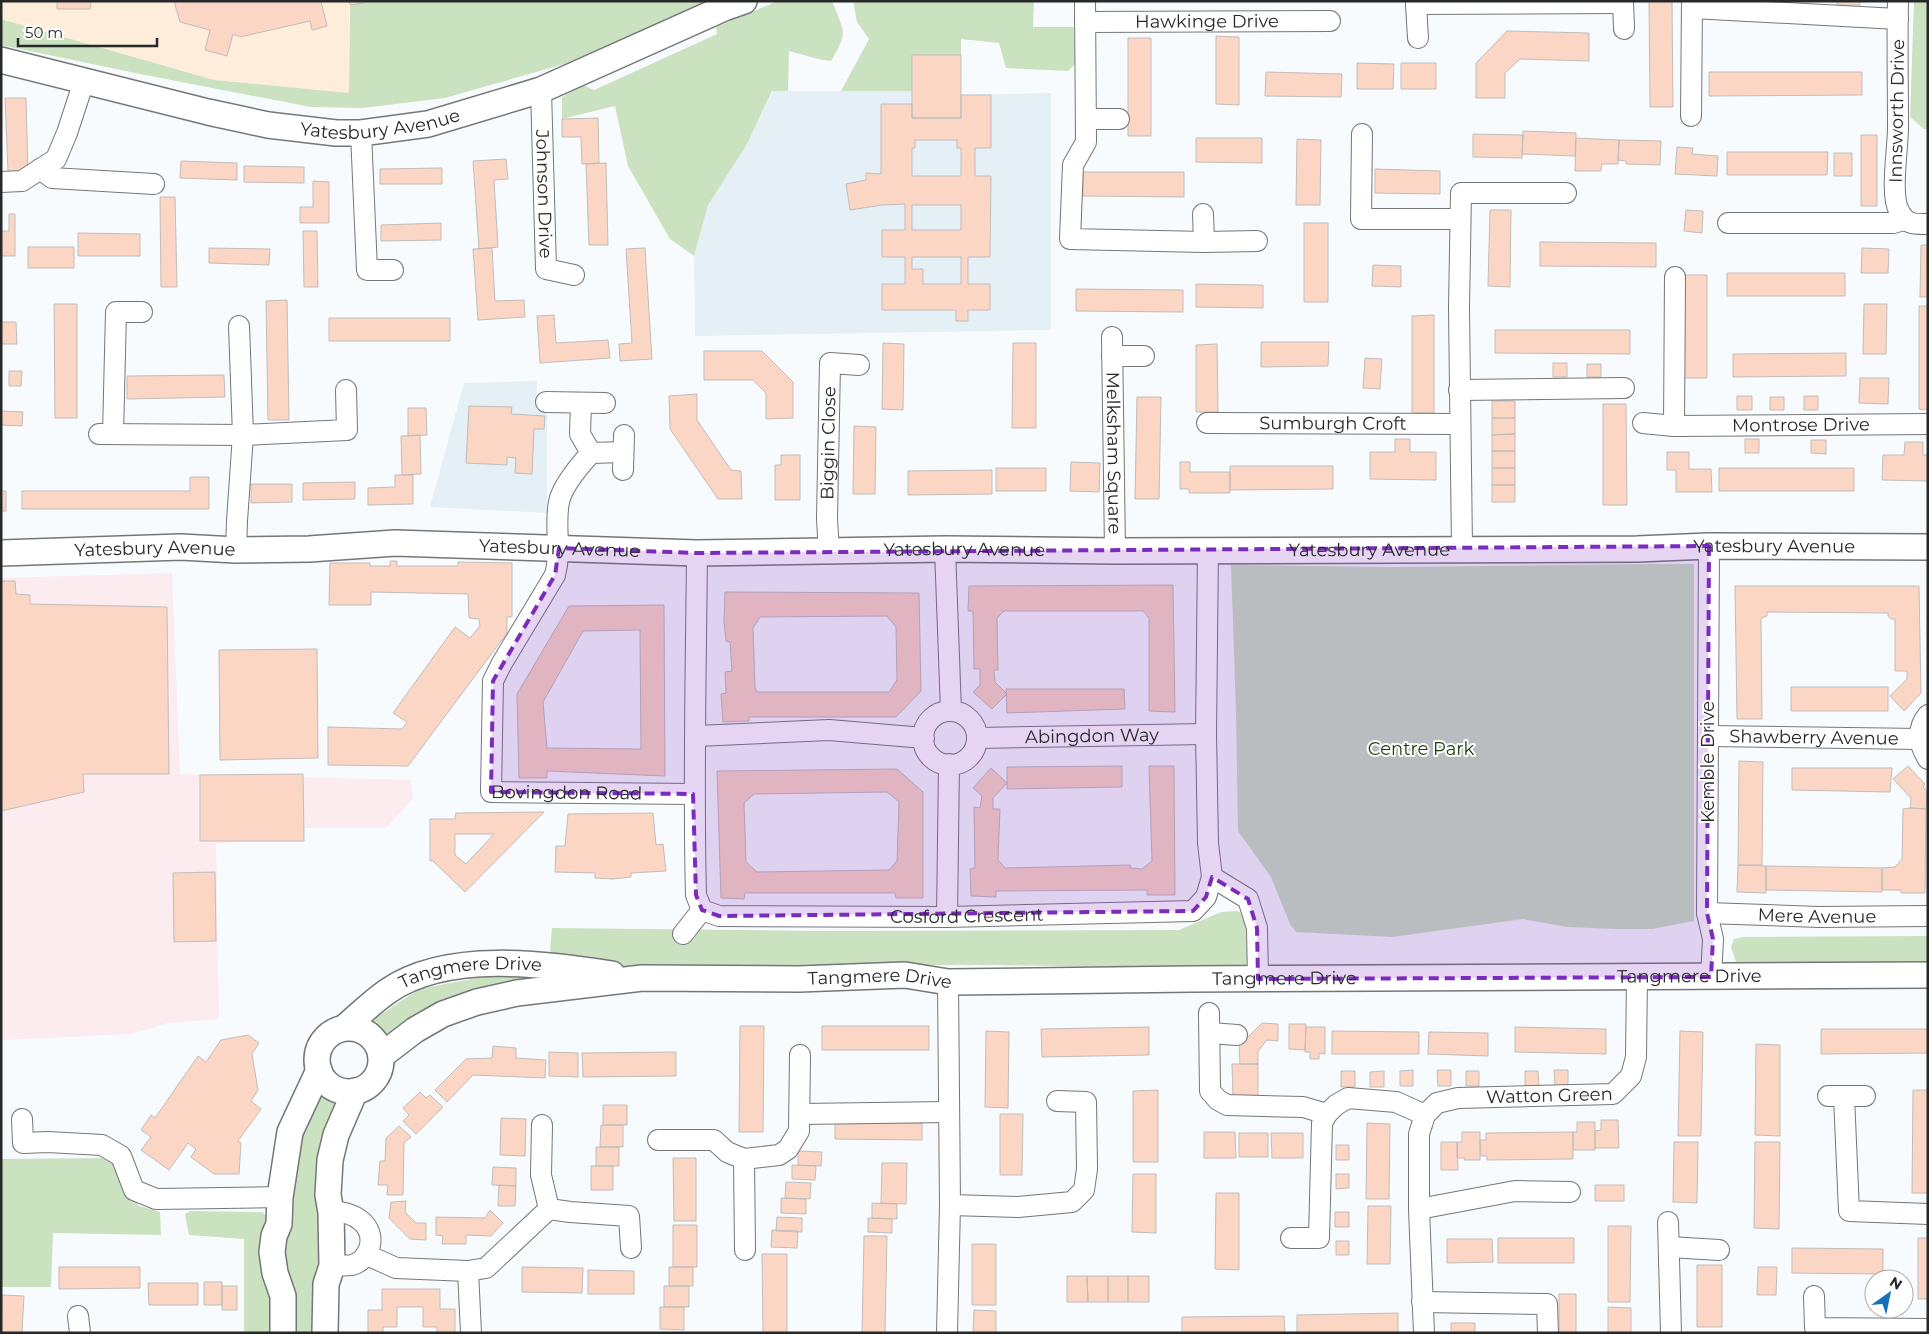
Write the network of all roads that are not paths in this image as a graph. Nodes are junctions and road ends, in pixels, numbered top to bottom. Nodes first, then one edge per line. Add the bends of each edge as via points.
1 (744, 1) edge
2 (1085, 1) edge
3 (1416, 2) edge
4 (1623, 2) edge
5 (1692, 5) edge
6 (1898, 10) edge
7 (1330, 21) dead end
8 (1085, 22) junction
9 (1624, 29) dead end
10 (1418, 38) dead end
11 (1, 60) edge
12 (84, 80) junction
13 (541, 90) junction
14 (1691, 116) dead end
15 (1087, 119) junction
16 (1119, 119) dead end
17 (361, 133) junction
18 (1362, 134) dead end
19 (40, 169) junction
20 (1, 182) edge
21 (154, 184) dead end
22 (1566, 194) dead end
23 (1203, 214) dead end
24 (1460, 220) junction
25 (1904, 220) junction
26 (1728, 223) dead end
27 (1928, 224) edge
28 (1257, 241) dead end
29 (1204, 242) junction
30 (393, 270) dead end
31 (574, 275) dead end
32 (1675, 277) dead end
33 (142, 312) dead end
34 (240, 326) dead end
35 (1144, 356) dead end
36 (859, 365) dead end
37 (1624, 388) dead end
38 (346, 390) dead end
39 (1459, 390) junction
40 (546, 402) dead end
41 (581, 403) junction
42 (605, 403) dead end
43 (1207, 423) dead end
44 (1643, 423) dead end
45 (1460, 424) junction
46 (1928, 424) edge
47 (1674, 426) junction
48 (243, 435) junction
49 (591, 452) junction
50 (623, 452) dead end
51 (1709, 546) junction
52 (1928, 546) edge
53 (559, 548) junction
54 (945, 549) junction
55 (1462, 549) junction
56 (236, 550) junction
57 (1208, 550) junction
58 (1115, 551) junction
59 (829, 552) junction
60 (1, 553) edge
61 (696, 553) junction
62 (951, 711) junction
63 (1928, 715) edge
64 (1206, 734) junction
65 (696, 736) junction
66 (1709, 736) junction
67 (924, 738) junction
68 (977, 738) junction
69 (1920, 739) junction
70 (1928, 759) edge
71 (949, 764) junction
72 (694, 794) junction
73 (1212, 877) junction
74 (702, 910) junction
75 (1707, 913) junction
76 (1928, 916) edge
77 (947, 917) junction
78 (683, 934) dead end
79 (1928, 975) edge
80 (1637, 977) junction
81 (1711, 977) junction
82 (642, 978) junction
83 (1258, 979) junction
84 (948, 982) junction
85 (1209, 1013) dead end
86 (344, 1028) junction
87 (1210, 1034) junction
88 (1237, 1035) dead end
89 (800, 1055) dead end
90 (381, 1056) junction
91 (319, 1070) junction
92 (355, 1092) junction
93 (1865, 1096) dead end
94 (1057, 1101) dead end
95 (949, 1112) junction
96 (800, 1114) junction
97 (1327, 1114) junction
98 (1425, 1115) junction
99 (22, 1118) dead end
100 (542, 1125) dead end
101 (658, 1140) dead end
102 (744, 1159) junction
103 (1570, 1192) dead end
104 (280, 1197) junction
105 (950, 1206) junction
106 (549, 1209) junction
107 (1418, 1209) junction
108 (331, 1212) junction
109 (1928, 1214) edge
110 (1668, 1222) dead end
111 (1291, 1238) dead end
112 (1669, 1247) junction
113 (631, 1248) dead end
114 (745, 1250) dead end
115 (1719, 1250) dead end
116 (366, 1254) junction
117 (332, 1266) junction
118 (468, 1271) junction
119 (1814, 1296) dead end
120 (1422, 1302) junction
121 (1928, 1329) edge
122 (283, 1333) edge
123 (325, 1333) edge
124 (471, 1333) edge
125 (947, 1333) edge
126 (1424, 1333) edge
127 (1548, 1333) edge
128 (1671, 1333) edge

1 - 13 street, Yatesbury Avenue
2 - 8 street
3 - 4 street
3 - 10 street
4 - 9 street
5 - 6 street
5 - 14 street
6 - 25 street, Innsworth Drive via 1895,192
7 - 8 street, Hawkinge Drive
8 - 15 street
11 - 12 street, Yatesbury Avenue
12 - 17 street, Yatesbury Avenue via 268,125
12 - 19 street via 56,159
13 - 17 street, Yatesbury Avenue via 428,124
13 - 31 street, Johnson Drive via 546,269
15 - 16 street
15 - 29 street via 1086,142 1073,165 1070,239
17 - 30 street via 368,270
18 - 24 street via 1361,219
19 - 20 street via 22,181
19 - 21 street via 52,178
22 - 24 street via 1460,192
23 - 29 street
24 - 39 street
25 - 26 street via 1893,223
25 - 27 street via 1910,224
28 - 29 street
32 - 47 street
33 - 48 street via 116,312 106,434
34 - 48 street
35 - 58 street, Melksham Square via 1112,346
36 - 59 street, Biggin Close via 830,363
37 - 39 street
38 - 48 street via 347,430
39 - 45 street
40 - 41 street
41 - 42 street
41 - 49 street via 580,434
43 - 45 street, Sumburgh Croft
44 - 47 street, Montrose Drive
45 - 55 street
46 - 47 street, Montrose Drive
48 - 56 street
49 - 50 street
49 - 53 street via 559,501
51 - 52 street, Yatesbury Avenue
51 - 55 street, Yatesbury Avenue
51 - 66 street, Kemble Drive
53 - 56 street, Yatesbury Avenue via 395,543
53 - 61 street, Yatesbury Avenue
53 - 72 street, Bovingdon Road via 555,575 494,681 491,792
54 - 58 street, Yatesbury Avenue
54 - 59 street, Yatesbury Avenue
54 - 62 street
55 - 57 street, Yatesbury Avenue
56 - 60 street, Yatesbury Avenue via 181,546
57 - 58 street, Yatesbury Avenue
57 - 64 street, Cosford Crescent
59 - 61 street, Yatesbury Avenue
61 - 65 street
62 - 67 street via 942,712 929,722
62 - 68 street via 966,716 976,729
63 - 69 street via 1920,728
64 - 68 street, Abingdon Way
64 - 73 street, Cosford Crescent via 1208,843
65 - 67 street via 830,730
65 - 72 street
66 - 69 street, Shawberry Avenue
66 - 75 street, Kemble Drive
67 - 71 street via 934,759
68 - 71 street via 976,746 966,760
69 - 70 street
71 - 77 street
72 - 74 street via 696,895
73 - 77 street, Cosford Crescent via 1206,897 1193,912
73 - 83 street via 1248,899 1257,928
74 - 77 street, Cosford Crescent via 719,916
74 - 78 street
75 - 76 street, Mere Avenue
75 - 81 street, Kemble Drive via 1713,939
79 - 81 street, Tangmere Drive
80 - 81 street, Tangmere Drive
80 - 83 street, Tangmere Drive
80 - 98 street, Watton Green via 1636,1057 1631,1076 1613,1094 1458,1098 1437,1103
82 - 84 street, Tangmere Drive via 799,979 905,975
82 - 86 street, Tangmere Drive via 559,966 482,963 456,966 428,973 388,991
82 - 90 street, Tangmere Drive via 517,993 476,1002 436,1018
83 - 84 street, Tangmere Drive
84 - 95 street
85 - 87 street
86 - 90 street via 354,1028 368,1035 378,1046
86 - 91 street via 322,1043 318,1052
87 - 88 street
87 - 97 street via 1210,1091 1218,1100 1227,1106 1303,1106
89 - 96 street
90 - 92 street via 378,1075 372,1083
91 - 92 street via 337,1090
91 - 104 street via 290,1132
92 - 108 street via 336,1135 330,1160 328,1195
93 - 109 street via 1836,1096 1849,1211
94 - 105 street via 1086,1102 1087,1169 1084,1190 1072,1202
95 - 96 street
95 - 105 street
96 - 102 street via 799,1131 788,1148 779,1155
97 - 98 street via 1348,1098 1396,1102
97 - 111 street via 1322,1123 1321,1138 1319,1238
98 - 107 street via 1418,1134
99 - 104 street via 23,1143 102,1145 121,1156 134,1190 156,1199
100 - 106 street via 541,1175
101 - 102 street via 714,1140 727,1152
102 - 114 street
103 - 107 street via 1515,1191
104 - 122 street via 279,1224 272,1252 283,1296
105 - 125 street
106 - 113 street via 629,1216
106 - 118 street via 486,1268
107 - 120 street
108 - 116 street via 355,1216 366,1225 371,1241
108 - 117 street
110 - 112 street
112 - 115 street
112 - 128 street
116 - 117 street via 352,1265
116 - 118 street via 396,1268
117 - 123 street via 326,1284
118 - 124 street
119 - 121 street via 1815,1328
120 - 126 street
120 - 127 street via 1546,1304

